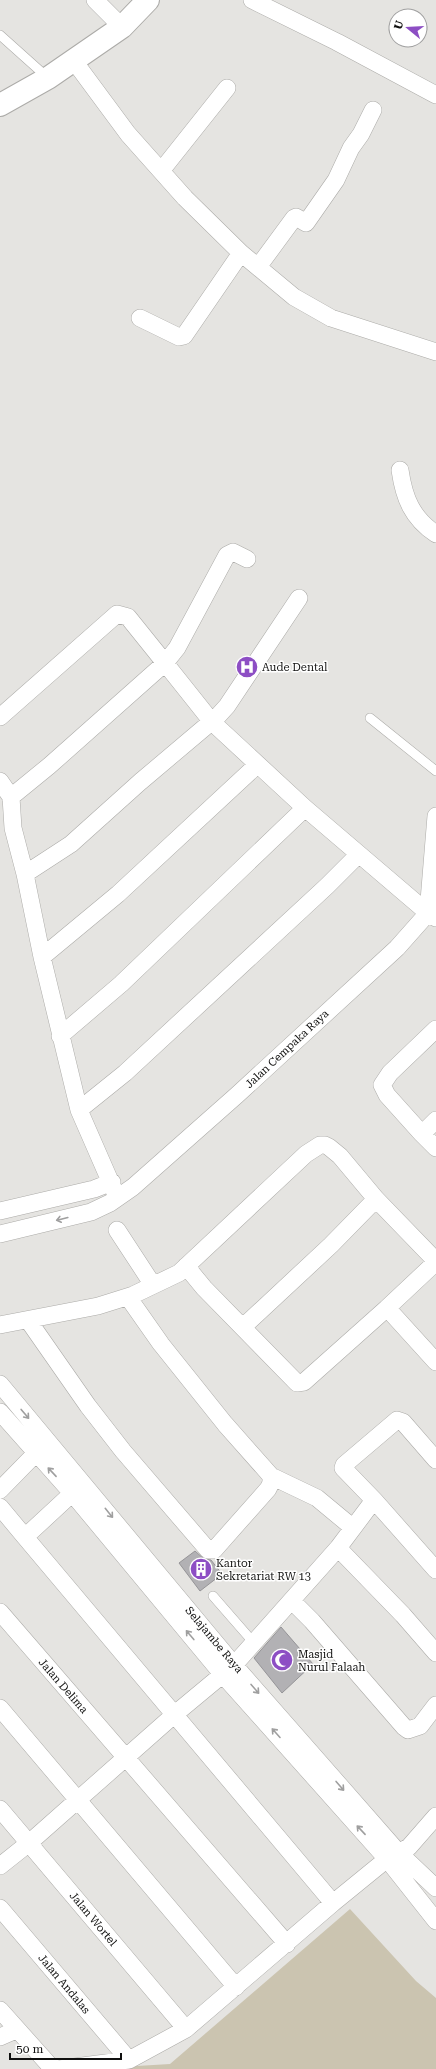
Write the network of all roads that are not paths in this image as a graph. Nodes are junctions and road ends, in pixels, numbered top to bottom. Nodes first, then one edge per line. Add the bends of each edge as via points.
1 (95, 0) edge
2 (148, 0) edge
3 (252, 0) edge
4 (122, 27) junction
5 (0, 35) edge
6 (74, 61) junction
7 (48, 78) junction
8 (227, 88) dead end
9 (436, 95) edge
10 (0, 105) edge
11 (373, 110) dead end
12 (161, 170) junction
13 (241, 252) junction
14 (258, 267) junction
15 (140, 318) dead end
16 (434, 346) edge
17 (400, 470) dead end
18 (436, 534) edge
19 (247, 559) dead end
20 (299, 598) dead end
21 (170, 657) junction
22 (219, 715) junction
23 (0, 717) edge
24 (370, 718) dead end
25 (257, 765) junction
26 (436, 771) edge
27 (0, 781) edge
28 (11, 797) junction
29 (305, 808) junction
30 (436, 816) edge
31 (5, 831) edge
32 (359, 854) junction
33 (25, 874) junction
34 (434, 917) edge
35 (42, 957) junction
36 (436, 1029) edge
37 (60, 1036) junction
38 (79, 1110) junction
39 (436, 1120) edge
40 (422, 1134) junction
41 (436, 1148) edge
42 (106, 1194) junction
43 (376, 1199) junction
44 (0, 1212) edge
45 (117, 1230) dead end
46 (0, 1234) edge
47 (436, 1262) edge
48 (171, 1276) junction
49 (128, 1297) junction
50 (387, 1308) junction
51 (28, 1320) junction
52 (0, 1325) edge
53 (243, 1327) junction
54 (436, 1362) edge
55 (0, 1384) edge
56 (0, 1412) edge
57 (48, 1442) junction
58 (35, 1454) junction
59 (436, 1460) edge
60 (271, 1476) junction
61 (78, 1488) junction
62 (0, 1490) edge
63 (2, 1513) edge
64 (363, 1514) junction
65 (25, 1536) junction
66 (338, 1548) junction
67 (436, 1570) edge
68 (213, 1596) dead end
69 (292, 1600) junction
70 (0, 1612) edge
71 (254, 1643) junction
72 (436, 1653) edge
73 (229, 1670) junction
74 (436, 1705) edge
75 (0, 1708) edge
76 (175, 1714) junction
77 (125, 1759) junction
78 (78, 1799) junction
79 (0, 1809) edge
80 (436, 1816) edge
81 (29, 1843) junction
82 (393, 1855) junction
83 (0, 1866) edge
84 (436, 1888) edge
85 (333, 1903) junction
86 (0, 1908) edge
87 (436, 1921) edge
88 (286, 1944) junction
89 (236, 1987) junction
90 (0, 2010) edge
91 (186, 2029) junction
92 (16, 2030) junction
93 (0, 2037) edge
94 (129, 2060) junction
95 (56, 2068) edge

1 - 4 street
2 - 4 main road
3 - 9 street
4 - 6 main road
5 - 7 lane
6 - 7 main road
6 - 12 street via 128,134
7 - 10 main road
8 - 12 street
11 - 14 street via 336,180 317,206 310,221 306,223 294,218
12 - 13 street via 185,198
13 - 14 street
13 - 15 street via 184,336 179,337
14 - 16 street via 294,297 331,318
17 - 18 street via 403,492 415,515
19 - 21 street via 233,552 227,554
20 - 22 street
21 - 22 street
21 - 23 street via 128,617 117,614
21 - 28 street
22 - 25 street
22 - 33 street via 71,844
24 - 26 lane
25 - 29 street
25 - 35 street via 118,894
27 - 28 street
28 - 31 street
29 - 32 street
29 - 37 street via 122,984
30 - 34 street
31 - 33 street
32 - 34 street
32 - 38 street via 125,1073
33 - 35 street
34 - 42 street, Jalan Cempaka Raya via 385,958 142,1180
35 - 37 street
36 - 40 street via 390,1072 382,1085 387,1095
37 - 38 street
38 - 42 street
39 - 40 street
40 - 41 street
42 - 44 street
42 -> 46 street via 91,1212
43 - 47 street
43 - 48 street via 340,1156 329,1147 320,1145 306,1154
43 - 53 street
45 - 48 street
47 - 50 street
48 - 49 street
48 - 53 street via 204,1288
49 - 51 street
49 - 60 street via 161,1344 225,1424
50 - 53 street via 302,1383 295,1382
50 - 54 street
51 - 52 street
51 - 60 street via 122,1451 208,1550 215,1549 268,1489
55 -> 57 street, Selajambe Raya
56 - 58 street
57 - 58 street
57 - 61 street, Selajambe Raya
61 -> 58 street
58 - 62 street
59 - 64 street via 403,1422 394,1420 343,1466
60 - 64 street via 317,1498
61 - 65 street
61 - 73 street, Selajambe Raya
63 - 65 street
64 - 66 street
64 - 67 street
65 - 76 street
66 - 69 street
66 - 72 street
68 - 71 lane
69 - 71 street
69 - 74 street via 408,1730 417,1728
70 - 77 street, Jalan Delima
71 - 73 street
73 - 76 street
73 - 82 street, Selajambe Raya
75 - 78 street
76 - 77 street
76 - 85 street
77 - 78 street
77 - 88 street, Jalan Delima
78 - 81 street
78 - 89 street
79 - 81 street, Jalan Wortel
80 - 82 street via 409,1847
81 - 83 street
81 - 91 street, Jalan Wortel
82 - 84 street, Selajambe Raya
82 - 85 street
82 - 87 street
85 - 88 street
86 - 94 street, Jalan Andalas
88 - 89 street
89 - 91 street
90 - 92 street
91 - 94 street
92 - 93 street
92 - 95 street
94 - 95 street

